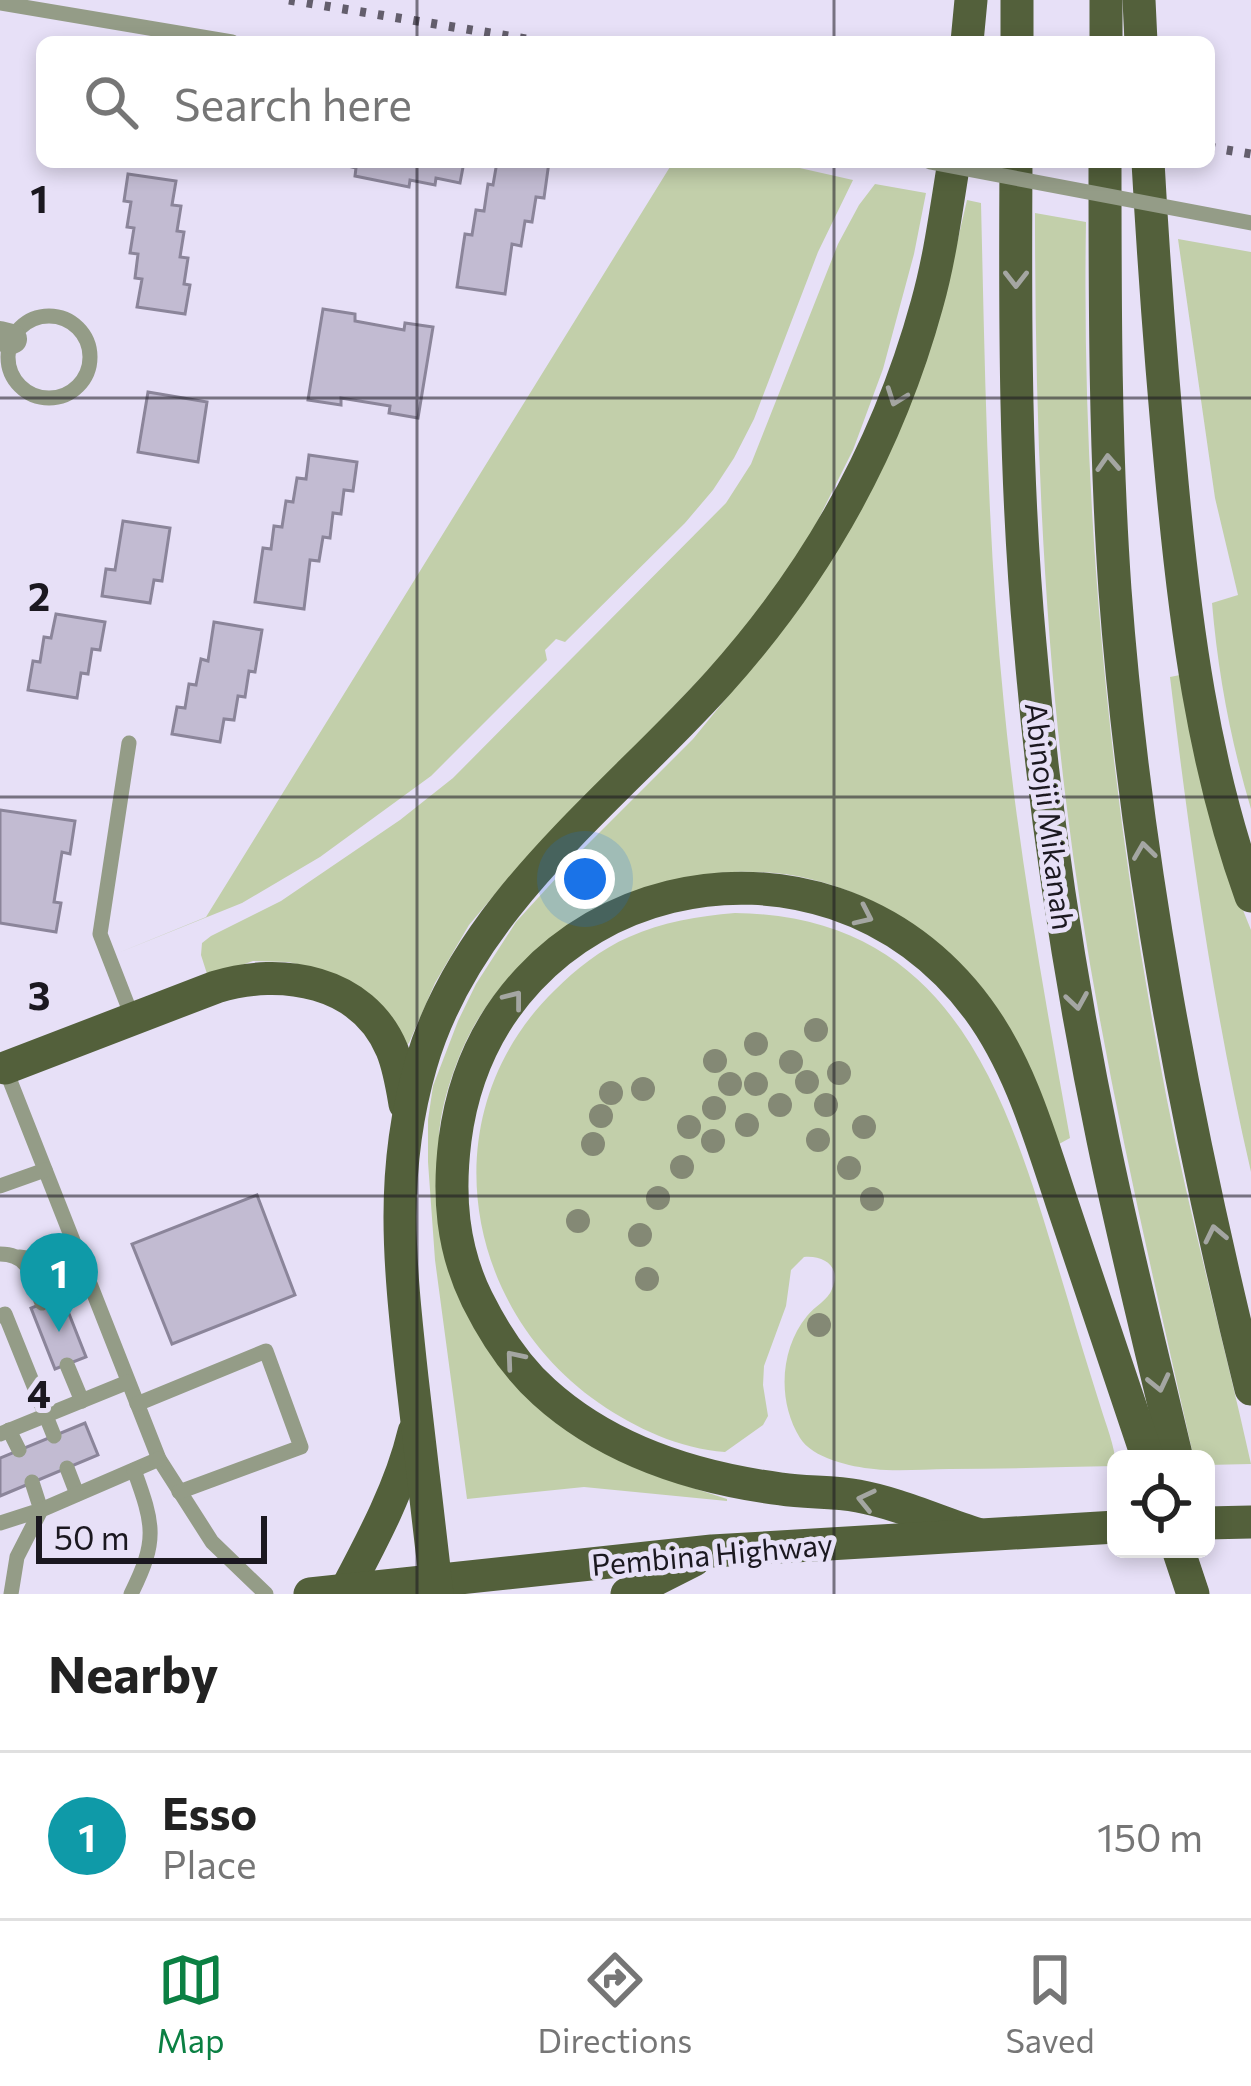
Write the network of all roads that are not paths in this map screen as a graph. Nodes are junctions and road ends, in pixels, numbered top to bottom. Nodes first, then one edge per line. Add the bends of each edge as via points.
1 (971, 0) edge
2 (1017, 0) edge
3 (1106, 0) edge
4 (1139, 0) edge
5 (0, 3) edge
6 (196, 36) edge
7 (968, 36) edge
8 (1016, 36) edge
9 (1106, 36) edge
10 (1141, 36) edge
11 (952, 168) edge
12 (962, 168) edge
13 (1016, 168) edge
14 (1105, 168) edge
15 (1148, 168) edge
16 (1251, 223) edge
17 (6, 338) edge
18 (129, 743) dead end
19 (1251, 896) edge
20 (133, 1019) junction
21 (2, 1069) edge
22 (407, 1124) junction
23 (45, 1169) junction
24 (0, 1186) edge
25 (0, 1254) edge
26 (19, 1257) junction
27 (81, 1265) junction
28 (42, 1304) dead end
29 (0, 1316) edge
30 (67, 1365) dead end
31 (128, 1382) junction
32 (1251, 1389) edge
33 (82, 1401) junction
34 (137, 1404) junction
35 (45, 1415) junction
36 (417, 1420) junction
37 (5, 1432) edge
38 (55, 1436) dead end
39 (19, 1450) dead end
40 (1145, 1450) edge
41 (1175, 1450) edge
42 (159, 1460) junction
43 (67, 1468) dead end
44 (134, 1470) junction
45 (32, 1482) dead end
46 (179, 1492) junction
47 (77, 1494) junction
48 (41, 1510) junction
49 (1, 1519) edge
50 (1251, 1522) edge
51 (1215, 1523) edge
52 (1107, 1527) edge
53 (977, 1534) junction
54 (712, 1551) junction
55 (1181, 1558) edge
56 (1200, 1558) edge
57 (436, 1586) edge
58 (346, 1590) junction
59 (11, 1594) edge
60 (131, 1594) edge
61 (266, 1594) edge
62 (310, 1594) edge
63 (627, 1594) edge
64 (1193, 1594) edge
65 (1209, 1594) edge

1 - 7 main road
2 - 8 main road
3 - 9 main road
4 - 10 main road
5 - 6 lane
11 -> 22 main road via 913,352 846,506 731,668 476,947 435,1024
12 - 16 lane, bridge
13 -> 41 main road, Abinojii Mikanah via 1022,526 1042,762 1108,1166
32 -> 14 main road via 1180,1067 1133,772 1108,466
15 - 19 main road via 1195,672
17 - 17 lane via 9,368 25,391 52,398 85,376 89,348 63,319 35,319
18 - 20 lane via 100,934
20 - 21 main road
20 - 22 main road via 246,979 285,977 330,988 383,1032
21 - 23 lane
22 - 36 main road via 398,1241
23 - 24 lane
23 - 27 lane
25 - 26 lane
26 - 27 lane
26 - 28 lane
27 - 31 lane
29 - 35 lane
30 - 33 lane
31 - 33 lane
31 - 34 lane
33 - 35 lane
34 - 42 lane
34 - 46 lane via 266,1351 301,1447
35 - 37 lane
35 - 38 lane
36 - 57 main road
36 - 58 main road
37 - 39 lane
53 -> 40 main road via 858,1496 737,1483 639,1452 540,1390 500,1342 455,1240 458,1119 503,1013 549,962 601,923 708,889 786,890 859,913 931,956 1006,1054
42 - 44 lane
42 - 46 lane
43 - 47 lane
44 - 47 lane
44 - 60 lane via 152,1527
45 - 48 lane
46 - 61 lane via 212,1542
47 - 48 lane
48 - 49 lane
48 - 59 lane via 17,1557
50 - 51 main road
52 - 53 main road, Pembina Highway
53 - 54 main road, Pembina Highway
54 - 57 main road, Pembina Highway
54 - 63 main road
55 - 64 main road
56 - 65 main road
57 - 58 main road, Pembina Highway
58 - 62 main road, Pembina Highway

